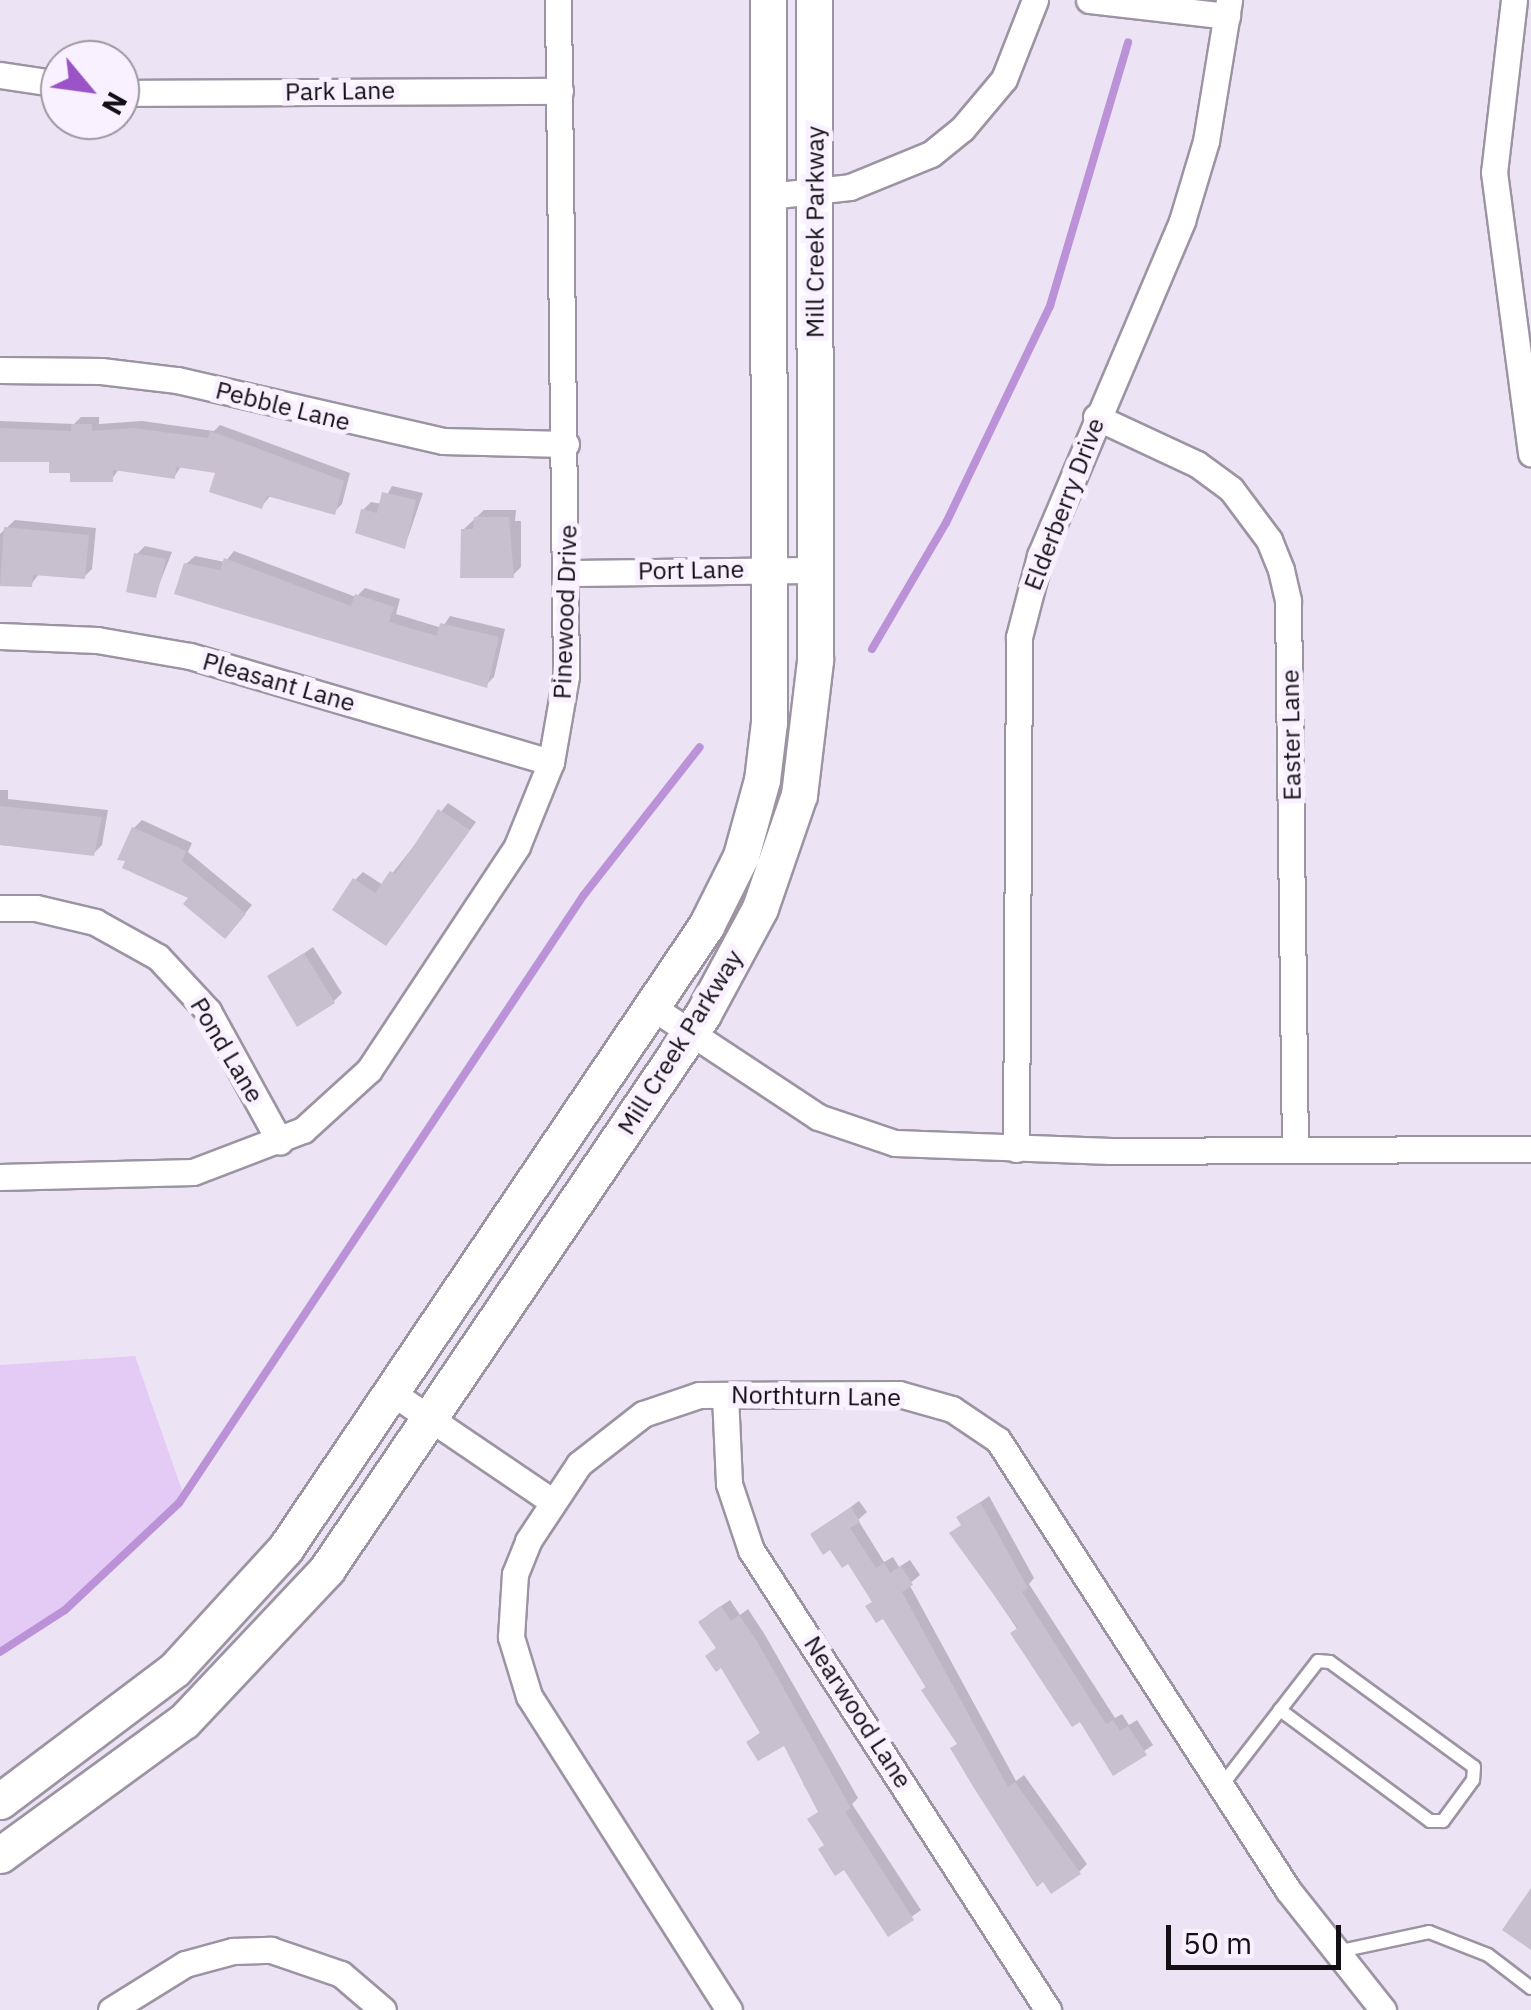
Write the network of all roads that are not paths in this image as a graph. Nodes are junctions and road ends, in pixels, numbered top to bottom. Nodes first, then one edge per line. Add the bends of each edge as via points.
1 (558, 0) edge
2 (768, 0) edge
3 (814, 0) edge
4 (1035, 0) edge
5 (1090, 0) edge
6 (1514, 0) edge
7 (1228, 8) edge
8 (0, 75) edge
9 (40, 81) edge
10 (560, 91) junction
11 (140, 93) edge
12 (815, 193) junction
13 (769, 196) junction
14 (0, 370) edge
15 (1096, 416) junction
16 (566, 444) junction
17 (1531, 454) edge
18 (770, 569) junction
19 (815, 570) junction
20 (567, 573) junction
21 (0, 636) edge
22 (551, 762) junction
23 (0, 908) edge
24 (652, 1007) junction
25 (689, 1034) junction
26 (280, 1142) junction
27 (1016, 1149) junction
28 (1531, 1149) edge
29 (1295, 1150) junction
30 (0, 1177) edge
31 (394, 1394) junction
32 (725, 1395) junction
33 (430, 1419) junction
34 (553, 1502) junction
35 (1280, 1710) junction
36 (1222, 1785) junction
37 (0, 1801) edge
38 (0, 1855) edge
39 (1334, 1953) junction
40 (1531, 1988) edge
41 (111, 2010) edge
42 (382, 2010) edge
43 (729, 2010) edge
44 (1048, 2010) edge
45 (1383, 2010) edge

1 - 10 street, Pinewood Drive
2 - 13 main road, Mill Creek Parkway
3 - 12 main road, Mill Creek Parkway
4 - 12 street via 1004,78 962,130 909,167
5 - 7 street
6 - 17 street via 1494,172
7 - 15 street, Elderberry Drive via 1206,141 1182,222
8 - 9 street
10 - 11 street, Park Lane
10 - 16 street, Pinewood Drive
12 - 13 street
12 - 19 main road, Mill Creek Parkway
13 - 18 main road, Mill Creek Parkway
14 - 16 street, Pebble Lane via 101,370 177,380 443,441
15 - 27 street, Elderberry Drive via 1040,556 1014,679
15 - 29 street, Easter Lane via 1197,464 1232,489 1269,540 1281,570 1292,759
16 - 20 street, Pinewood Drive
18 - 19 street, Port Lane
18 - 20 street, Port Lane
18 - 24 main road, Mill Creek Parkway via 768,741 754,819 725,892
19 - 25 main road, Mill Creek Parkway via 814,680 799,795 760,908
20 - 22 street, Pinewood Drive via 566,676
21 - 22 street, Pleasant Lane via 97,640 190,656
22 - 26 street, Pinewood Drive via 517,846 419,1001 338,1102
23 - 26 street, Pond Lane via 36,908 96,922 158,958 208,1010
24 - 25 street
24 - 31 main road, Mill Creek Parkway
25 - 27 street via 818,1117 856,1132 935,1148
25 - 33 main road, Mill Creek Parkway
26 - 30 street, Pinewood Drive via 231,1162 154,1177
27 - 29 street
28 - 29 street
31 - 33 street
31 - 37 main road, Mill Creek Parkway via 236,1608 123,1714
32 - 34 street, Northturn Lane via 676,1400 613,1432
32 - 36 street, Northturn Lane via 899,1394 952,1408 998,1440
32 - 44 street, Nearwood Lane via 729,1484 752,1550
33 - 34 street
33 - 38 main road, Mill Creek Parkway via 327,1569 235,1674 130,1765
34 - 43 street, Northturn Lane via 516,1574 510,1610 516,1663 528,1696
35 - 35 lane via 1318,1662 1330,1662 1474,1767 1473,1780 1443,1820 1430,1821
35 - 36 lane
36 - 39 street, Northturn Lane
39 - 40 lane via 1430,1932 1488,1955
39 - 45 street, Northturn Lane
41 - 42 street via 185,1964 233,1950 270,1950 342,1974

